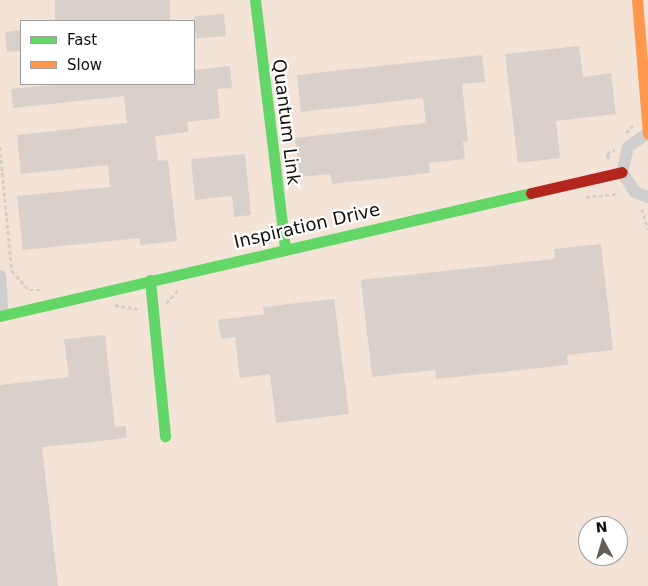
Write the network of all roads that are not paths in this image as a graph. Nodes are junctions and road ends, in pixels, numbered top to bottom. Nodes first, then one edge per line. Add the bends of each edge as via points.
1 (255, 0) edge
2 (637, 0) edge
3 (648, 134) edge
4 (622, 172) junction
5 (648, 197) edge
6 (285, 248) junction
7 (0, 276) edge
8 (150, 280) junction
9 (2, 315) edge
10 (165, 436) dead end

1 - 6 street, Quantum Link
2 - 3 street
3 - 4 street via 628,147
4 - 5 street via 634,192
4 - 6 street, Inspiration Drive
6 - 8 street, Inspiration Drive
7 - 9 street
8 - 9 street, Inspiration Drive
8 - 10 street

